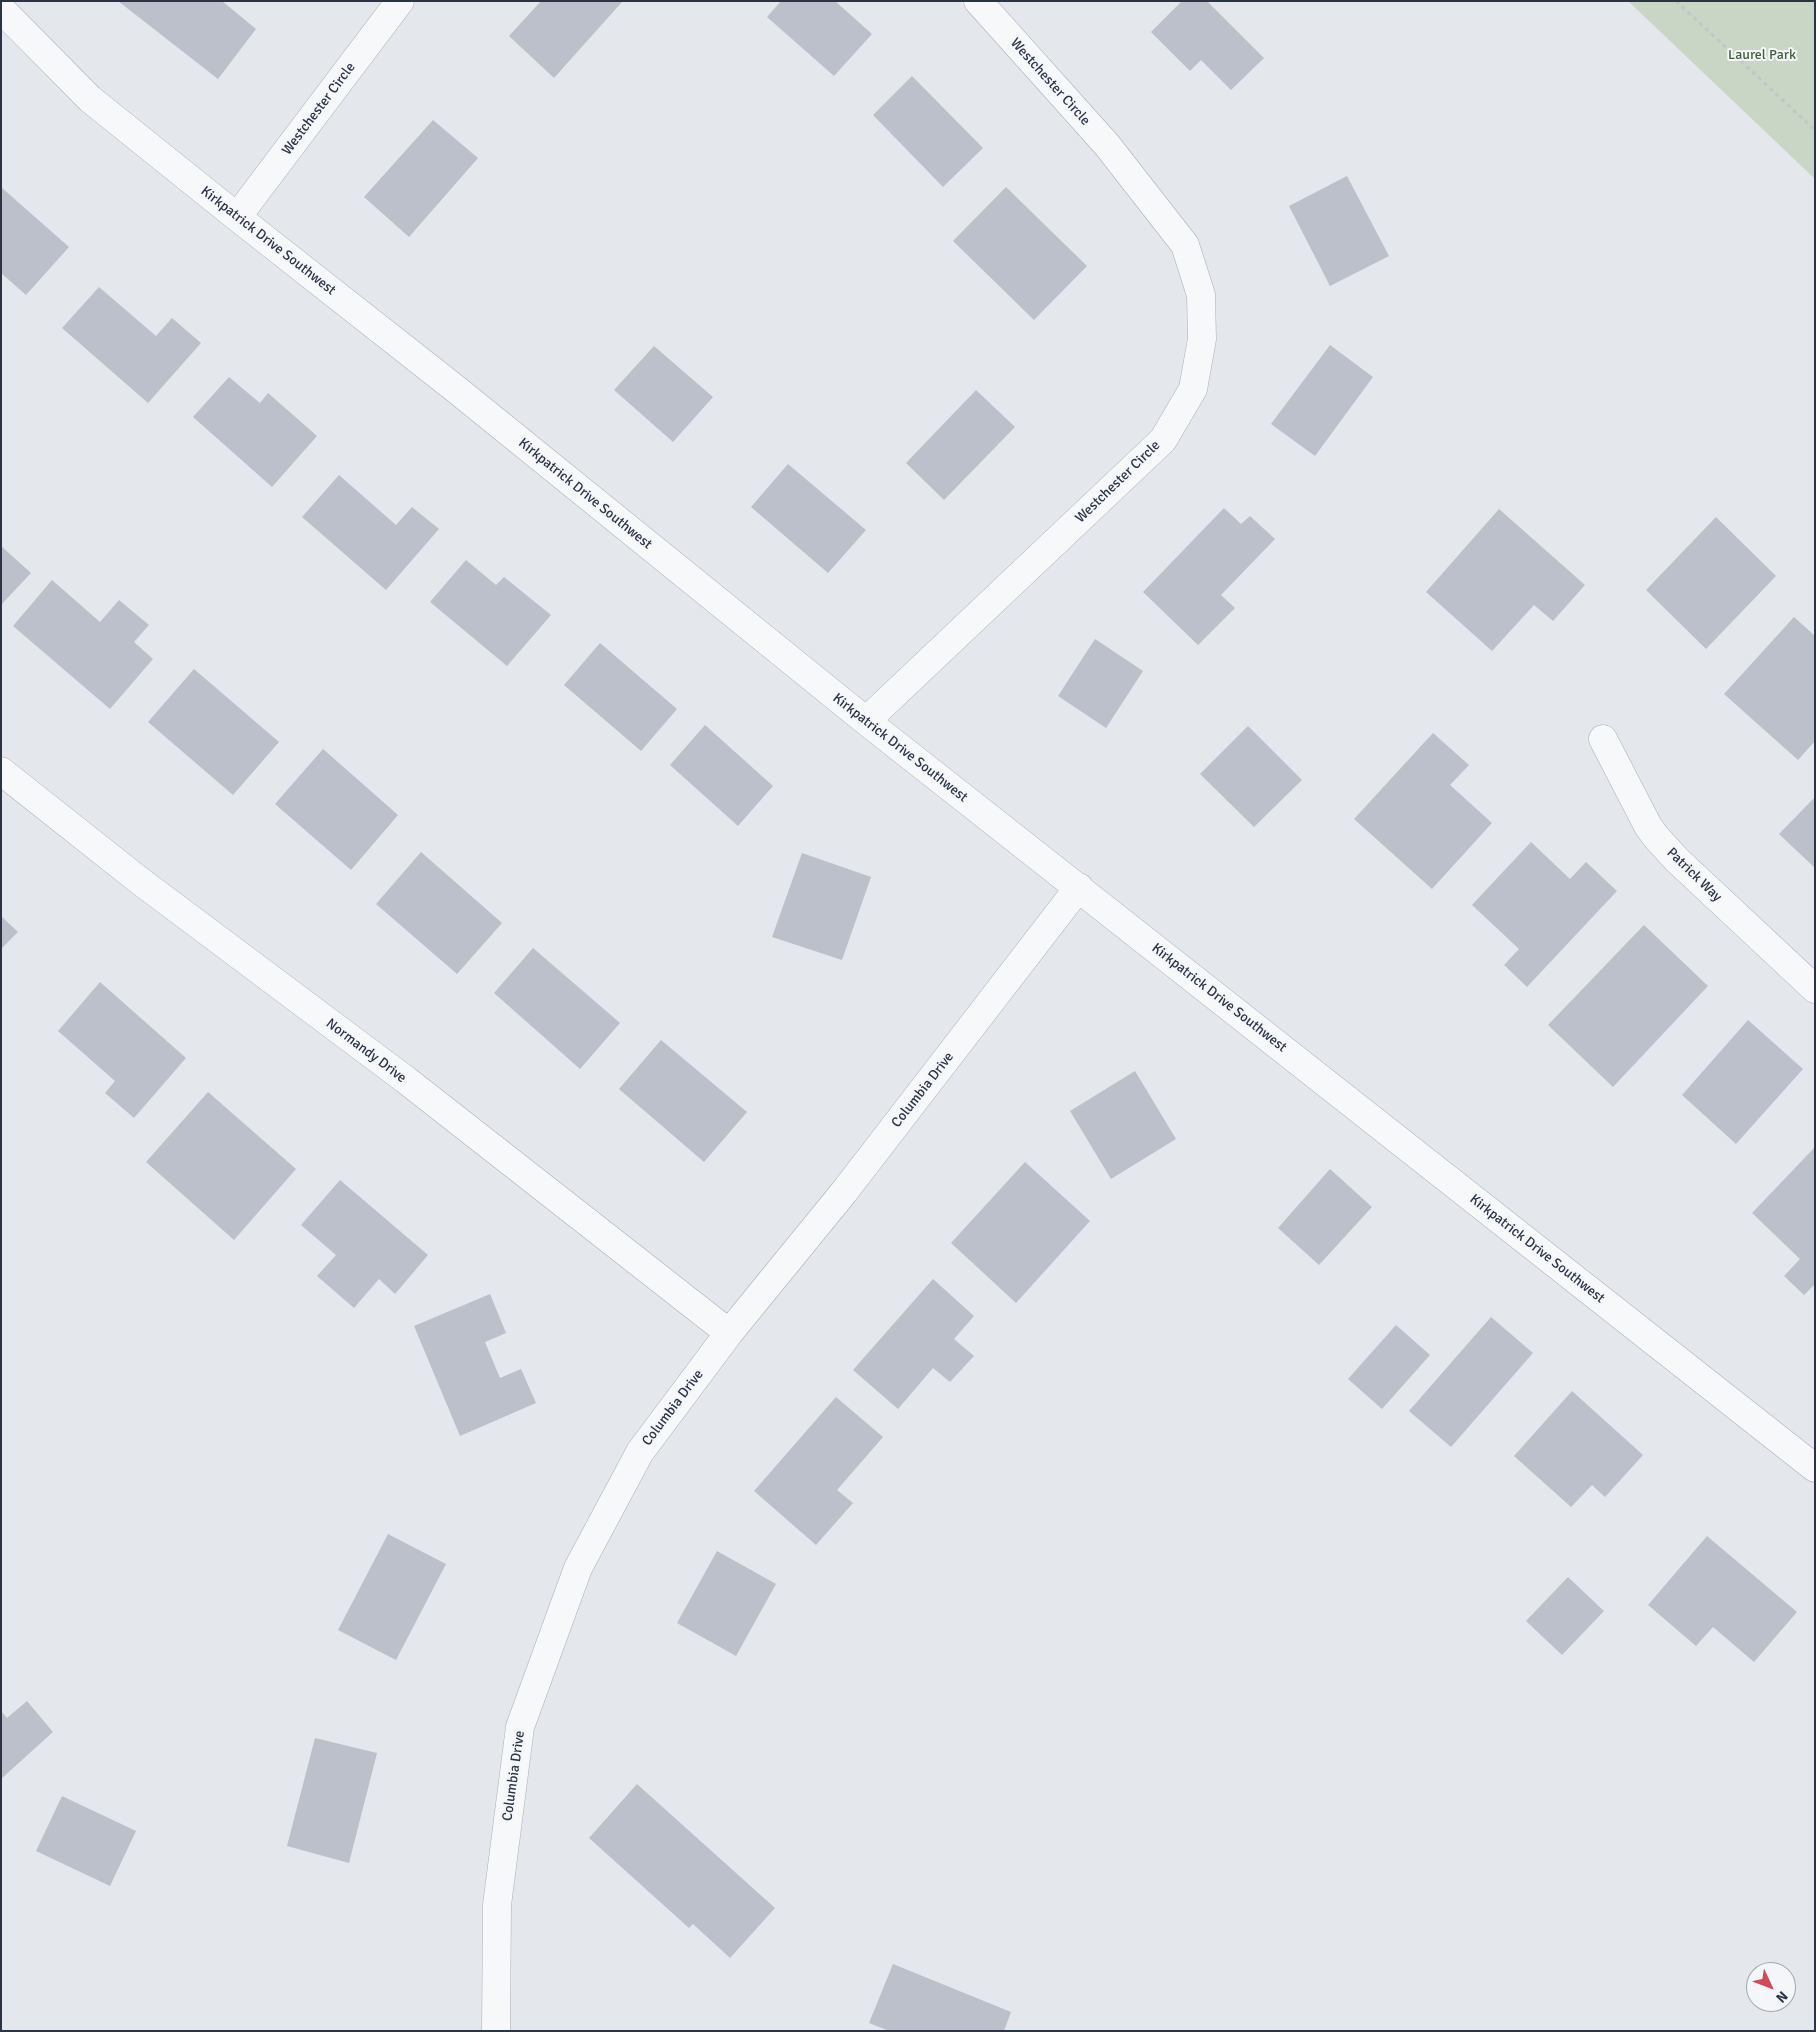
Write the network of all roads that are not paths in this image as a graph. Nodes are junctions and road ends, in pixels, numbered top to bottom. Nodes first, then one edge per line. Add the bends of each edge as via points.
1 (400, 1) edge
2 (978, 1) edge
3 (1, 9) edge
4 (237, 217) junction
5 (866, 721) junction
6 (1603, 739) dead end
7 (1, 771) edge
8 (1079, 887) junction
9 (1815, 989) edge
10 (729, 1332) junction
11 (1815, 1468) edge
12 (496, 2031) edge

1 - 4 street, Westchester Circle
2 - 5 street, Westchester Circle via 1107,145 1185,245 1202,295 1202,338 1193,389 1163,440
3 - 4 street, Kirkpatrick Drive Southwest via 90,99
4 - 5 street, Kirkpatrick Drive Southwest
5 - 8 street, Kirkpatrick Drive Southwest
6 - 9 street, Patrick Way via 1656,837
7 - 10 street, Normandy Drive
8 - 10 street, Columbia Drive via 844,1192
8 - 11 street, Kirkpatrick Drive Southwest
10 - 12 street, Columbia Drive via 640,1452 578,1568 520,1728 497,1905

